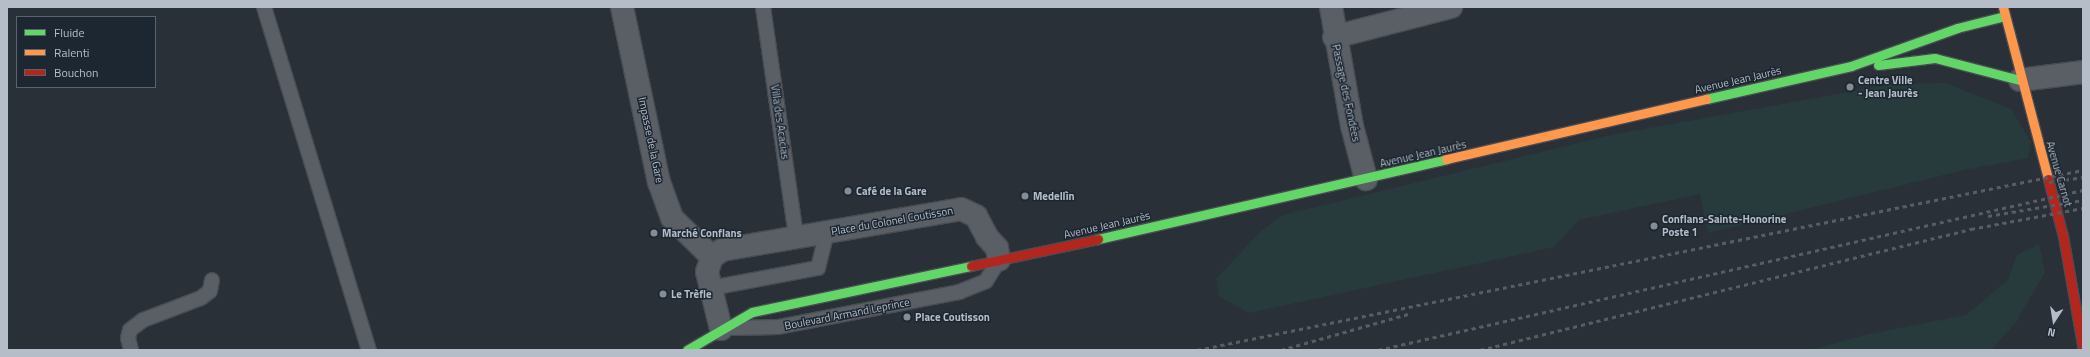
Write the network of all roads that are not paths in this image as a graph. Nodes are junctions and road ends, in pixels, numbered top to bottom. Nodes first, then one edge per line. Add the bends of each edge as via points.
1 (264, 7) edge
2 (622, 7) edge
3 (763, 7) edge
4 (1331, 7) edge
5 (1451, 7) edge
6 (2004, 12) edge
7 (1334, 37) junction
8 (1851, 66) junction
9 (2083, 72) edge
10 (2020, 80) junction
11 (1366, 179) junction
12 (827, 232) junction
13 (796, 237) junction
14 (712, 257) junction
15 (999, 260) junction
16 (212, 280) dead end
17 (711, 288) junction
18 (2080, 319) edge
19 (721, 329) junction
20 (131, 350) edge
21 (369, 350) edge
22 (687, 350) edge
23 (2083, 350) edge

1 - 21 lane
2 - 14 street, Impasse de la Gare via 659,182 672,218
3 - 13 lane, Villa des Acacias
4 - 7 street, Passage des Fondées
5 - 7 street
6 - 8 street, Avenue Jean Jaurès
6 - 10 street, Avenue Carnot
7 - 11 street, Passage des Fondées
8 - 10 street, Avenue Jean Jaurès via 1935,58
8 - 11 street, Avenue Jean Jaurès
9 - 10 street
10 - 18 street, Avenue Carnot via 2063,236
11 - 15 street, Avenue Jean Jaurès
12 - 13 street, Place du Colonel Coutisson
12 - 15 street, Place du Colonel Coutisson via 961,209 976,216 997,248
12 - 17 lane via 818,268
13 - 14 street, Place du Colonel Coutisson via 722,250
14 - 17 street via 707,272
15 - 19 street via 752,312
15 - 19 lane, Boulevard Armand Leprince via 986,281 959,292 778,327
16 - 20 lane via 210,291 201,298 143,320 130,330
17 - 19 street
18 - 23 street, Avenue Carnot
19 - 22 street, Boulevard Armand Leprince

